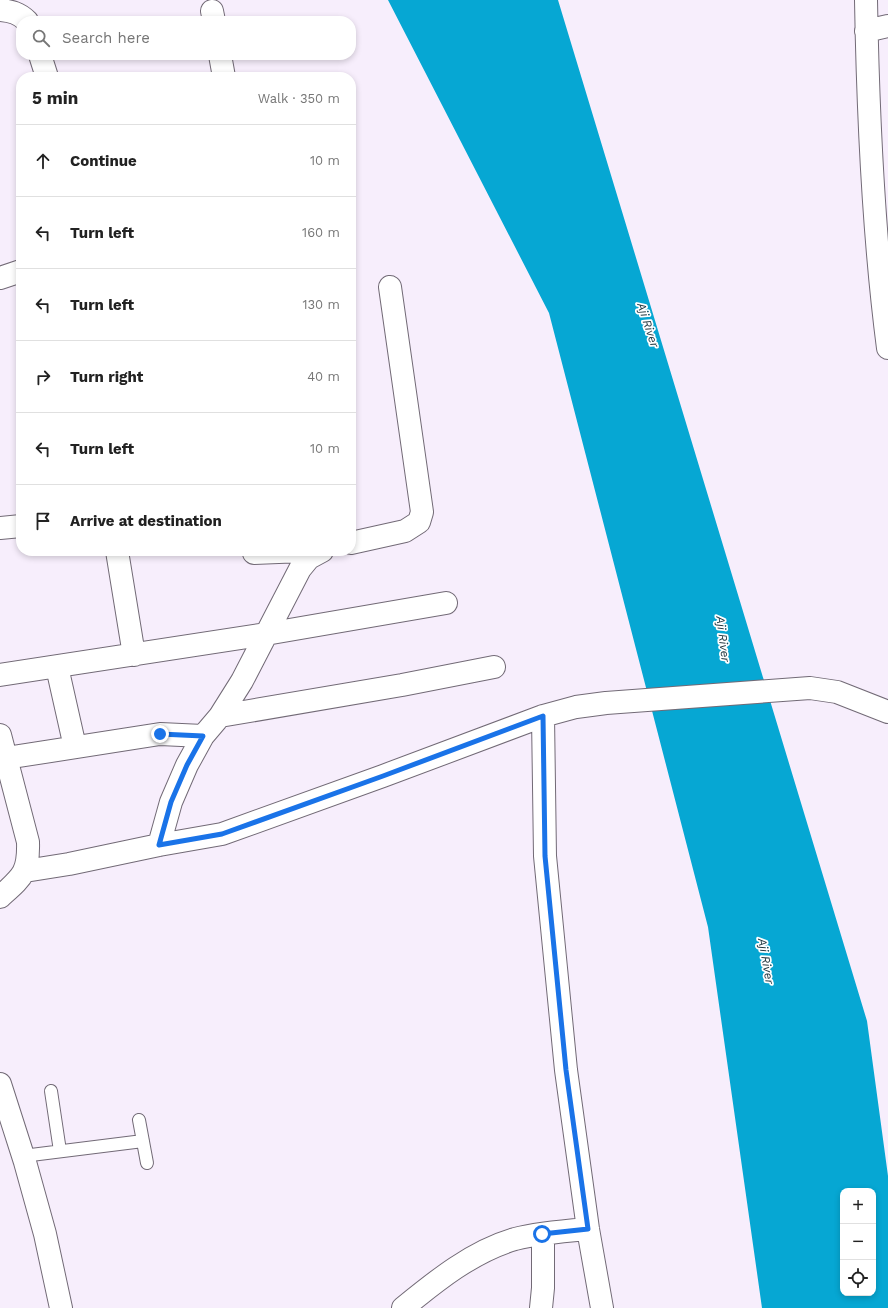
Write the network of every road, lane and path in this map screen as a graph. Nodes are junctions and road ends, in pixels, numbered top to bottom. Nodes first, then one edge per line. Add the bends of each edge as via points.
1 (866, 0) edge
2 (0, 10) edge
3 (21, 16) edge
4 (888, 26) edge
5 (866, 31) junction
6 (42, 60) edge
7 (221, 60) edge
8 (45, 72) edge
9 (223, 72) edge
10 (880, 157) edge
11 (16, 273) edge
12 (0, 278) edge
13 (390, 287) dead end
14 (885, 299) edge
15 (888, 348) edge
16 (16, 526) edge
17 (0, 528) edge
18 (356, 543) edge
19 (118, 556) edge
20 (313, 556) edge
21 (446, 603) dead end
22 (266, 634) junction
23 (134, 655) junction
24 (57, 667) junction
25 (494, 667) dead end
26 (0, 675) edge
27 (888, 712) edge
28 (220, 716) junction
29 (543, 716) junction
30 (0, 734) edge
31 (203, 736) junction
32 (75, 747) junction
33 (6, 758) junction
34 (159, 845) junction
35 (25, 871) junction
36 (0, 896) edge
37 (0, 1084) edge
38 (51, 1091) dead end
39 (139, 1120) dead end
40 (143, 1141) junction
41 (60, 1151) junction
42 (23, 1156) junction
43 (147, 1162) dead end
44 (588, 1229) junction
45 (542, 1234) junction
46 (61, 1308) edge
47 (403, 1308) edge
48 (541, 1308) edge
49 (602, 1308) edge

1 - 5 street
2 - 3 street
4 - 5 street
5 - 10 street via 866,63
6 - 8 street
7 - 9 street
10 - 14 street via 875,236
11 - 12 street
13 - 18 street via 422,512 418,522 405,530
14 - 15 street
16 - 17 street
19 - 23 street
20 - 22 street via 300,570
21 - 22 street
22 - 23 street
22 - 28 street via 242,681
23 - 24 street
24 - 26 street
24 - 32 street
25 - 28 street
27 - 29 street via 837,692 810,688 606,703 576,707
28 - 31 street
29 - 34 street via 222,834
29 - 44 street via 545,856 566,1070
30 - 33 street
31 - 32 street via 160,734
31 - 34 street via 171,802
32 - 33 street
33 - 35 street via 28,842 29,857
34 - 35 street
35 - 36 street
37 - 42 street
38 - 41 lane
39 - 40 lane
40 - 41 lane
40 - 43 lane
41 - 42 lane
42 - 46 street via 45,1234
44 - 45 street
44 - 49 street
45 - 47 street via 494,1246
45 - 48 street

